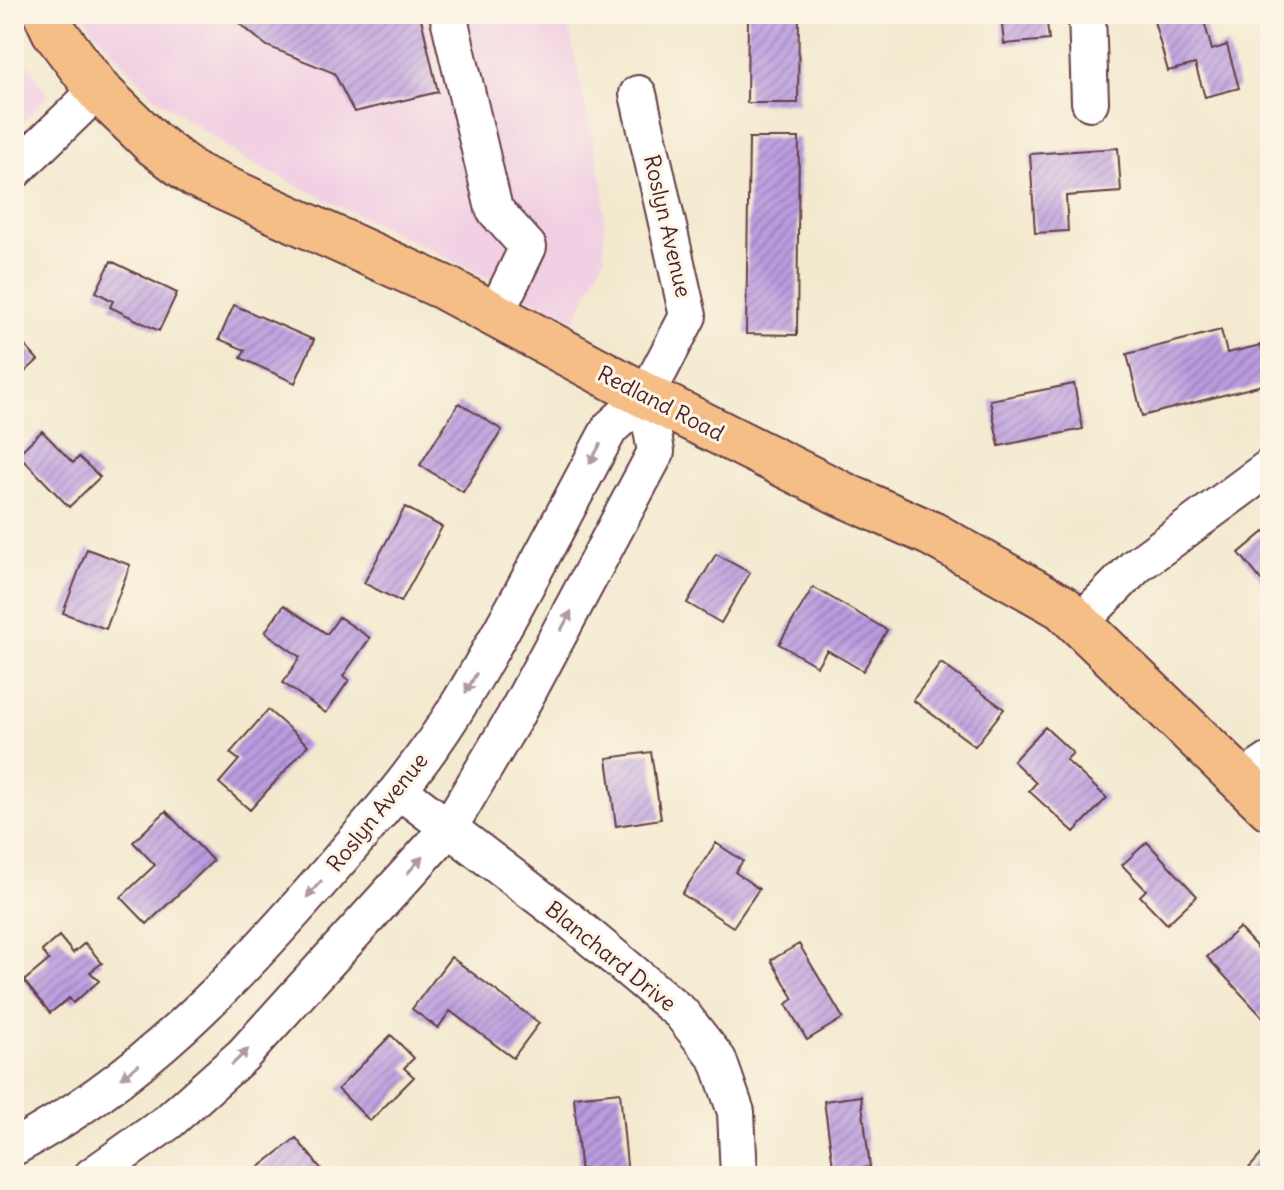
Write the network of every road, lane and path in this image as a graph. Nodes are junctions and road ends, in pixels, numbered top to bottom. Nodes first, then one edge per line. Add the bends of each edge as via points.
1 (46, 14) edge
2 (448, 14) edge
3 (1087, 14) edge
4 (98, 90) junction
5 (638, 94) dead end
6 (1090, 102) dead end
7 (14, 171) edge
8 (495, 315) junction
9 (646, 396) junction
10 (1270, 467) edge
11 (1080, 622) junction
12 (1261, 783) edge
13 (400, 791) junction
14 (448, 829) junction
15 (14, 1147) edge
16 (92, 1176) edge
17 (739, 1176) edge

1 - 4 main road, Redland Road
2 - 8 street via 494,209 528,247
3 - 6 street
4 - 7 street
4 - 8 main road, Redland Road via 195,175
5 - 9 street, Roslyn Avenue via 688,316
8 - 9 main road, Redland Road
9 - 11 main road, Redland Road via 932,534
9 -> 13 street, Roslyn Avenue via 610,428 462,700
14 -> 9 street via 514,718 656,452
10 - 11 street via 1136,566
11 - 12 main road, Redland Road
13 - 14 street, Blanchard Drive
13 -> 15 street, Roslyn Avenue via 242,972 153,1054 60,1123
16 -> 14 street via 168,1122 243,1055
14 - 17 street, Blanchard Drive via 681,1013 718,1060 736,1112

